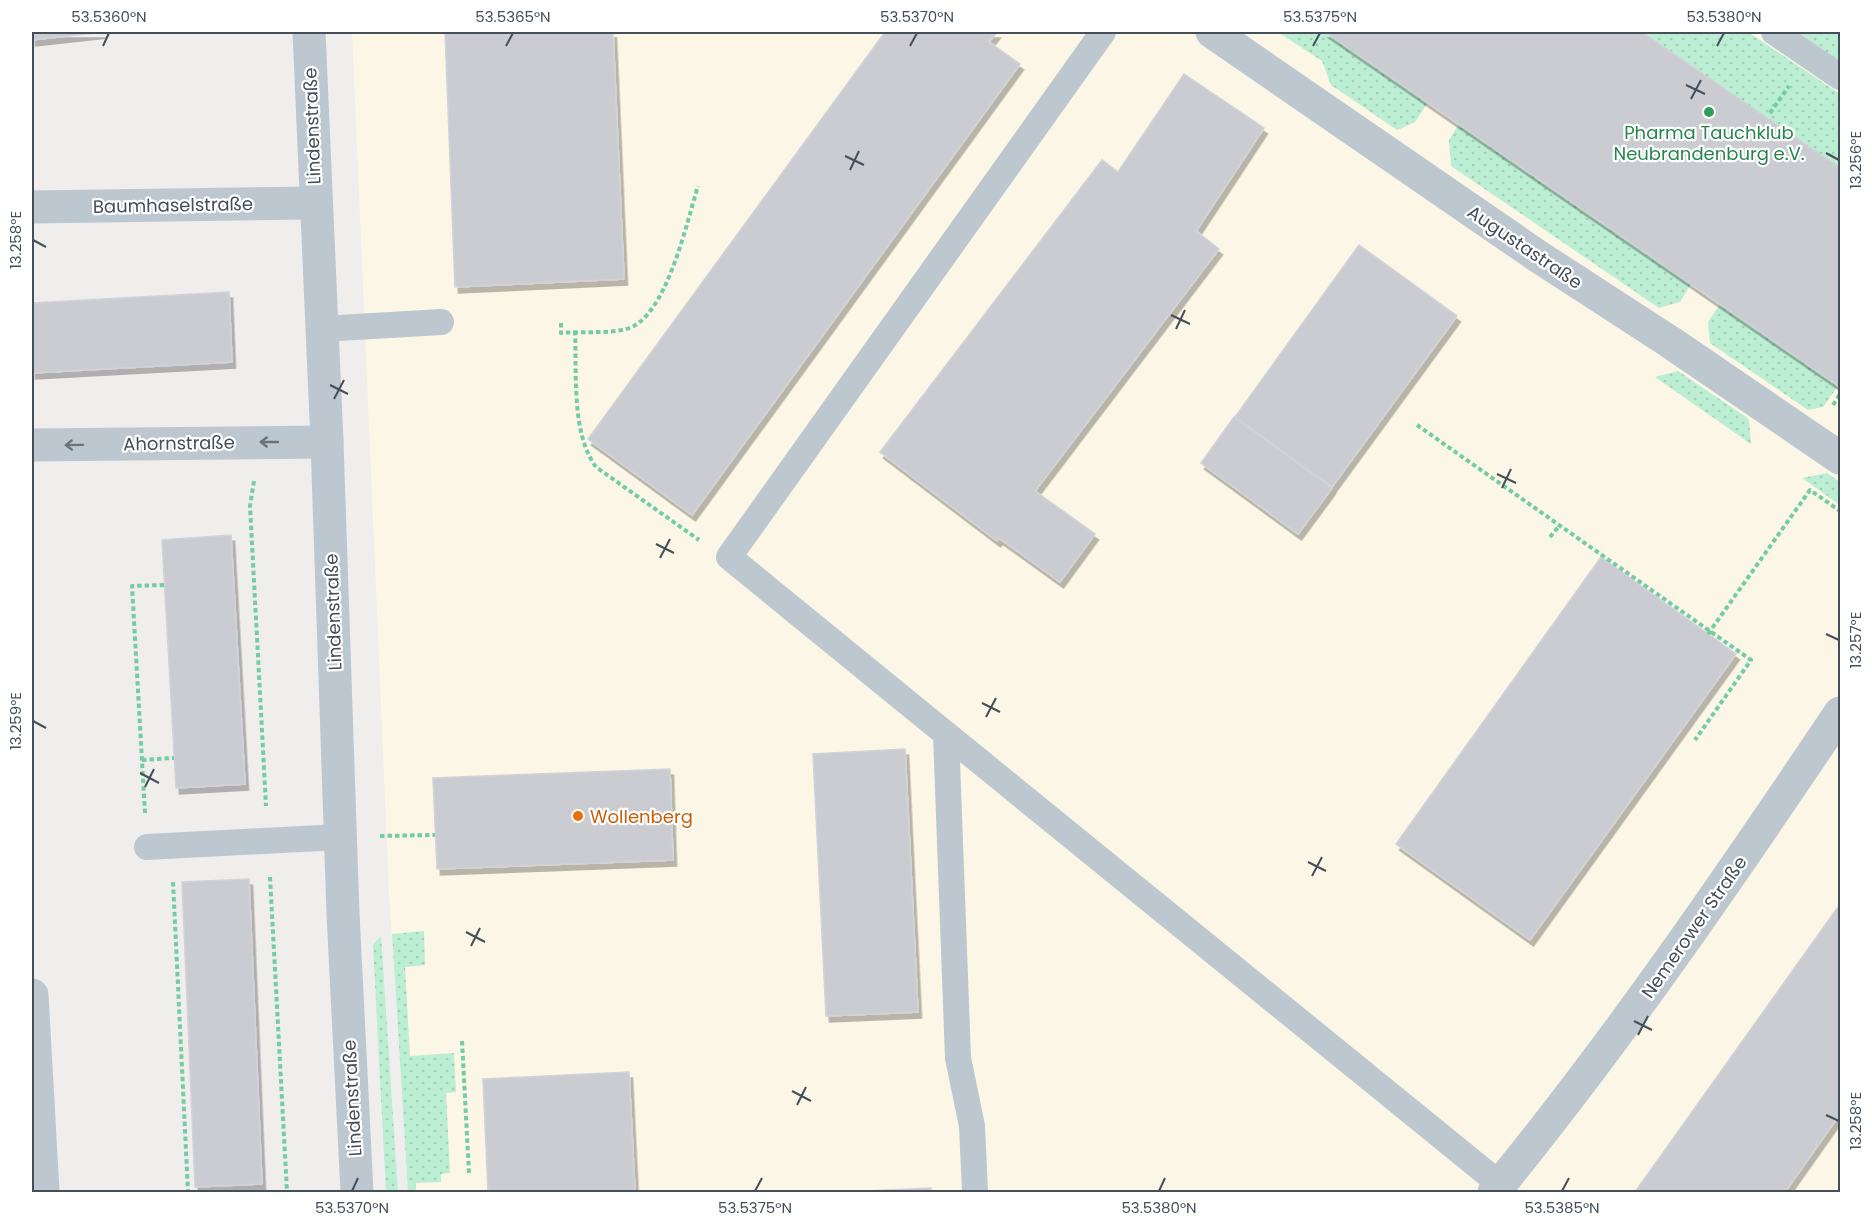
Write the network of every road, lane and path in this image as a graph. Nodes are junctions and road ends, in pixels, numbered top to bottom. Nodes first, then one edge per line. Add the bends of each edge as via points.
1 (309, 32) edge
2 (1103, 32) edge
3 (1212, 32) edge
4 (1774, 32) edge
5 (1840, 77) edge
6 (698, 186) dead end
7 (315, 203) junction
8 (32, 207) edge
9 (441, 322) dead end
10 (561, 323) dead end
11 (322, 329) junction
12 (575, 332) junction
13 (1417, 424) dead end
14 (327, 442) junction
15 (32, 445) edge
16 (1840, 458) edge
17 (1840, 511) edge
18 (1560, 525) junction
19 (1550, 537) dead end
20 (729, 557) junction
21 (164, 585) dead end
22 (1709, 632) junction
23 (1840, 713) edge
24 (946, 734) junction
25 (1695, 740) dead end
26 (174, 758) dead end
27 (142, 760) junction
28 (435, 835) dead end
29 (340, 837) junction
30 (159, 846) junction
31 (32, 995) edge
32 (462, 1041) dead end
33 (469, 1173) dead end
34 (1498, 1189) edge
35 (43, 1192) edge
36 (188, 1192) edge
37 (357, 1192) edge
38 (975, 1192) edge

1 - 7 street, Lindenstraße
2 - 20 lane
3 - 16 street, Augustastraße via 1539,258
4 - 5 lane
6 - 12 path via 669,275 654,307 627,329
7 - 8 street, Baumhaselstraße
7 - 11 street, Lindenstraße
9 - 11 lane
10 - 12 path via 561,333
11 - 14 street, Lindenstraße
12 - 20 path via 580,435 586,454 596,468 686,533
13 - 18 path
14 -> 15 street, Ahornstraße
14 - 29 street, Lindenstraße
17 - 22 path via 1810,490
18 - 19 path
18 - 22 path
20 - 24 lane
21 - 27 path via 132,586
22 - 25 path via 1751,660
23 - 34 street, Nemerower Straße via 1723,888 1598,1061
24 - 34 lane
24 - 38 lane via 958,1058 972,1126
26 - 27 path
27 - 30 path
28 - 29 path
29 - 30 lane
29 - 37 street, Lindenstraße
30 - 36 path
31 - 35 street
32 - 33 path

